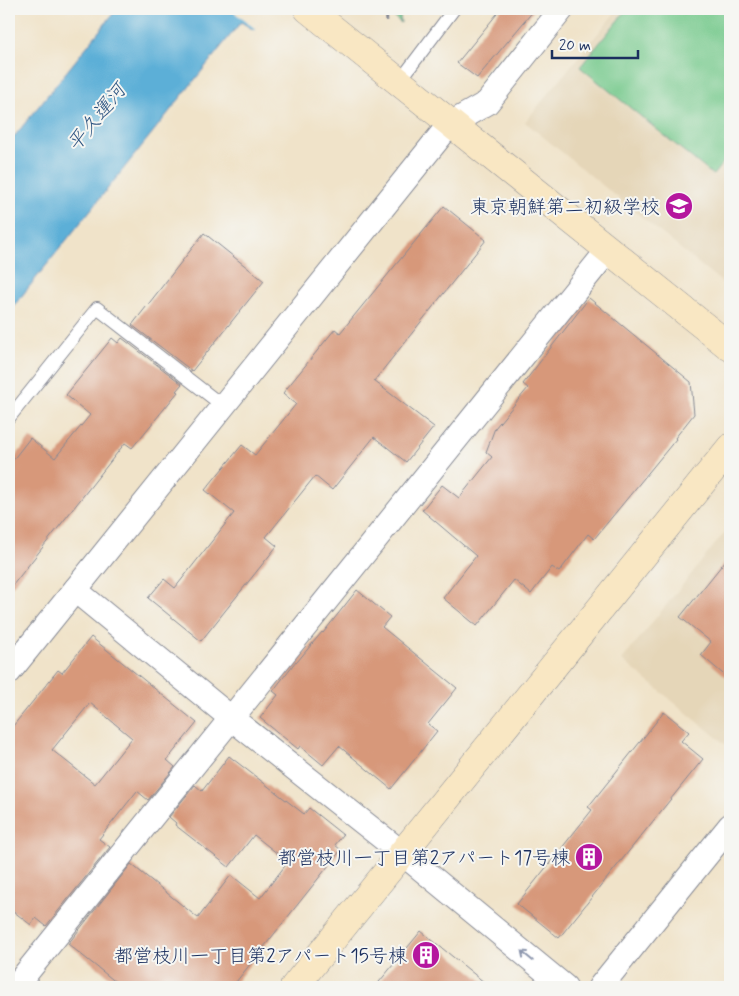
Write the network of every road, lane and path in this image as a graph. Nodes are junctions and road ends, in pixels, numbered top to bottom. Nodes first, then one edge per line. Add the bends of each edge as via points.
1 (308, 9) edge
2 (386, 9) edge
3 (454, 9) edge
4 (562, 9) edge
5 (387, 22) dead end
6 (399, 82) junction
7 (450, 124) junction
8 (609, 249) junction
9 (730, 347) edge
10 (223, 406) junction
11 (9, 418) edge
12 (730, 448) edge
13 (75, 590) junction
14 (9, 672) edge
15 (231, 718) junction
16 (730, 826) edge
17 (402, 853) junction
18 (14, 987) edge
19 (294, 987) edge
20 (565, 987) edge
21 (600, 987) edge

1 - 6 street
2 - 5 path
3 - 6 lane
4 - 7 street via 487,103
6 - 7 street
7 - 8 street
7 - 10 street
8 - 9 street
8 - 15 street
10 - 11 lane via 97,308
10 - 13 street
12 - 17 street
13 - 14 street
13 - 15 street
15 - 17 street
15 - 18 street
16 - 21 street
17 - 19 street
20 -> 17 street

